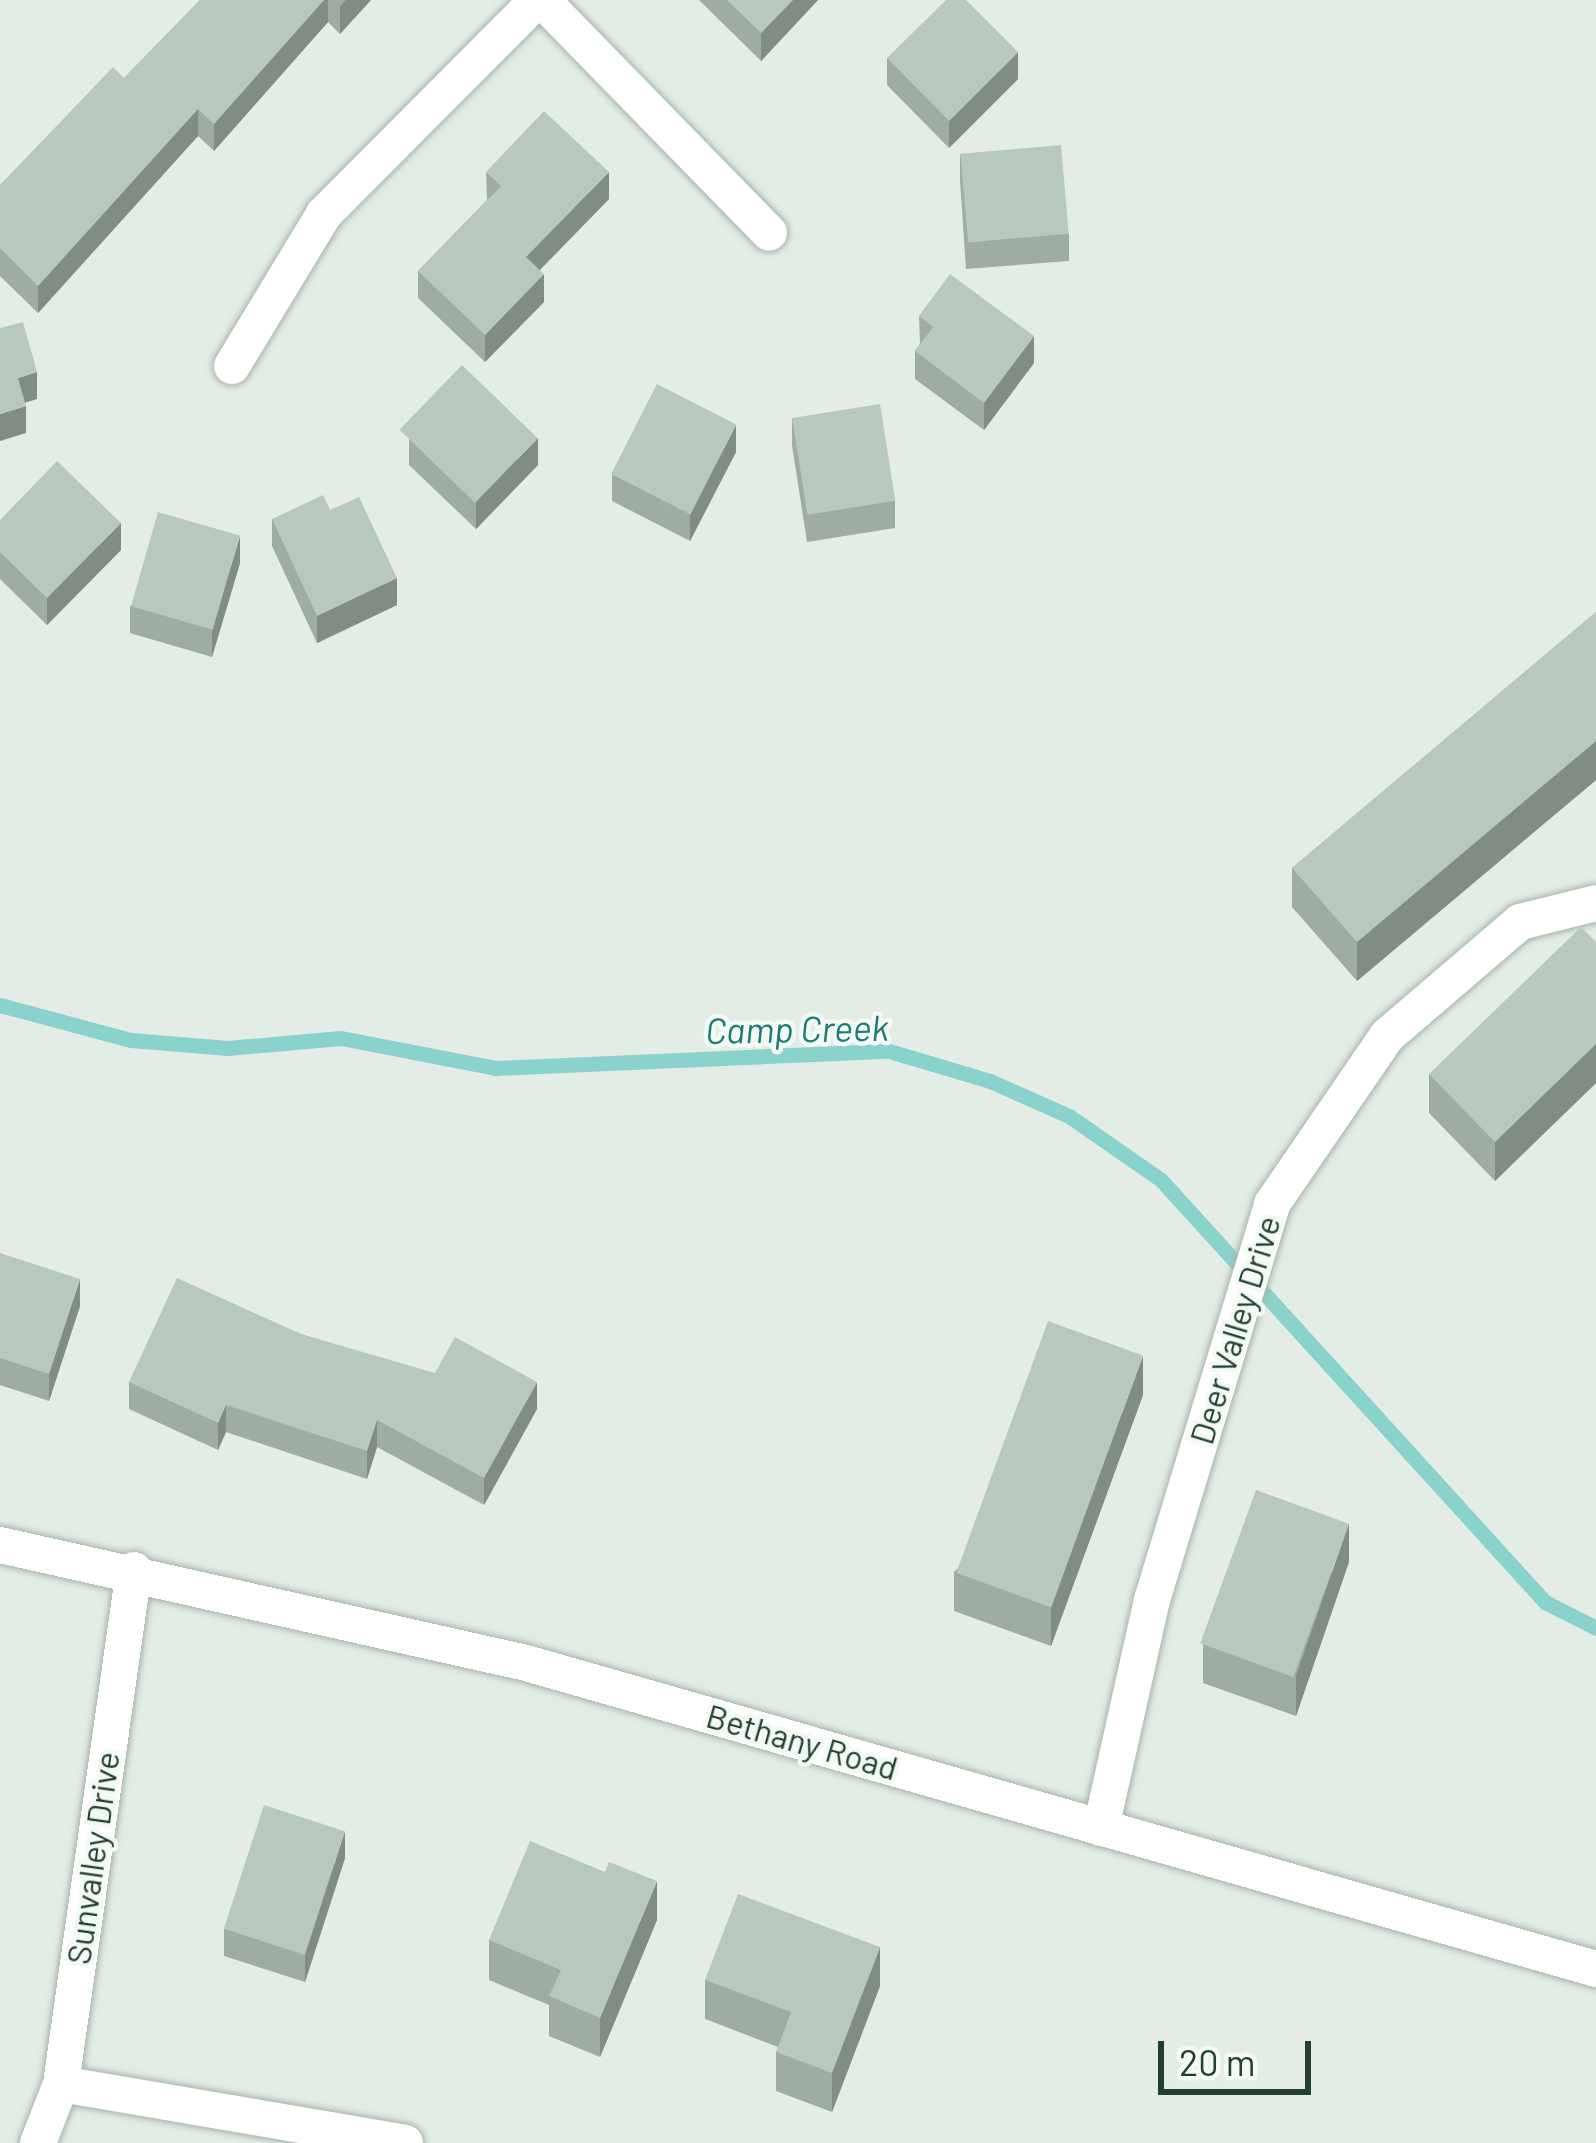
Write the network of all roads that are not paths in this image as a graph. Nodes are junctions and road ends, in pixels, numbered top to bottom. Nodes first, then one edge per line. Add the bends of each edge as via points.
1 (540, 0) edge
2 (769, 233) dead end
3 (232, 366) dead end
4 (1596, 903) edge
5 (0, 1545) edge
6 (134, 1570) junction
7 (1101, 1828) junction
8 (1596, 1969) edge
9 (61, 2084) junction
10 (38, 2143) edge
11 (406, 2143) edge

1 - 2 street
1 - 3 street via 324,214
4 - 7 street, Deer Valley Drive via 1520,922 1387,1036 1272,1204 1152,1600
5 - 6 street, Bethany Road
6 - 7 street, Bethany Road via 526,1663
6 - 9 street, Sunvalley Drive
7 - 8 street, Bethany Road
9 - 10 street, Sunvalley Drive
9 - 11 street

